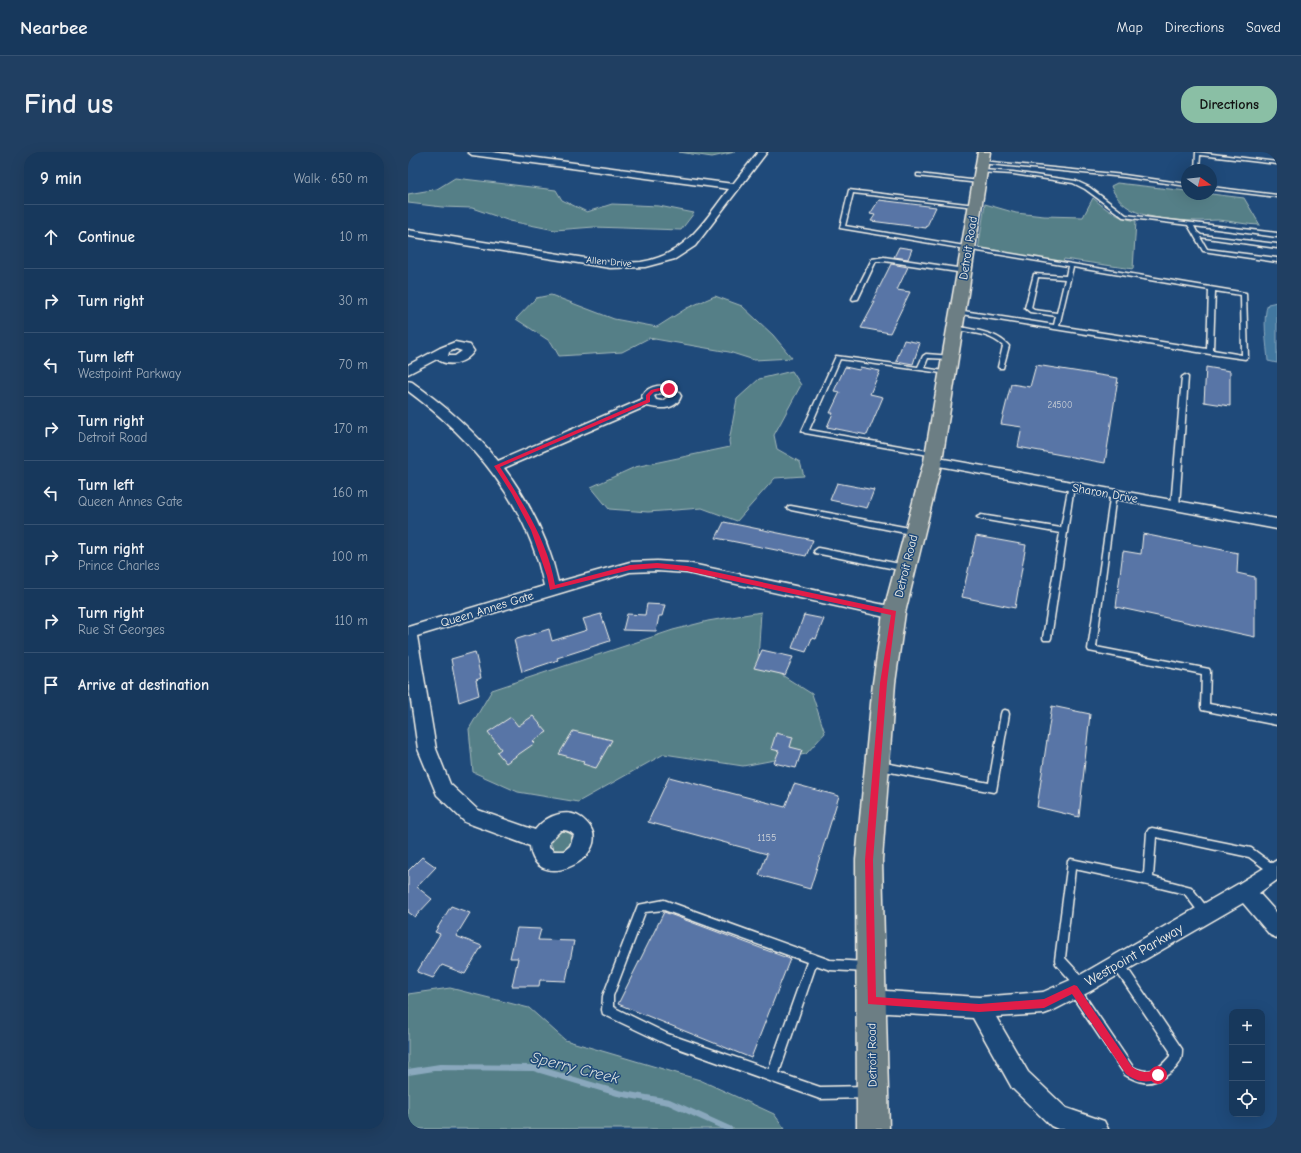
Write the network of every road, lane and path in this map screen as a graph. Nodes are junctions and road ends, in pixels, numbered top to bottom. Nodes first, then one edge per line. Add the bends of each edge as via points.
1 (472, 152) edge
2 (764, 152) edge
3 (1198, 153) edge
4 (1277, 163) edge
5 (1197, 164) edge
6 (982, 167) edge
7 (919, 175) dead end
8 (1181, 184) edge
9 (735, 187) junction
10 (1217, 189) edge
11 (1277, 196) edge
12 (975, 206) junction
13 (1190, 224) junction
14 (408, 233) edge
15 (1195, 233) junction
16 (1277, 235) edge
17 (1277, 246) edge
18 (968, 248) junction
19 (1277, 260) edge
20 (1071, 265) junction
21 (964, 271) junction
22 (1068, 278) junction
23 (1212, 289) junction
24 (855, 299) dead end
25 (1059, 315) junction
26 (956, 320) junction
27 (1056, 328) junction
28 (444, 350) dead end
29 (1210, 352) junction
30 (949, 365) junction
31 (1001, 367) dead end
32 (920, 369) junction
33 (408, 370) edge
34 (1185, 377) dead end
35 (408, 385) edge
36 (648, 401) dead end
37 (933, 457) junction
38 (497, 466) junction
39 (1071, 486) junction
40 (1113, 494) junction
41 (1174, 506) junction
42 (791, 508) dead end
43 (980, 517) dead end
44 (1277, 524) edge
45 (1064, 531) junction
46 (915, 532) junction
47 (818, 551) dead end
48 (906, 568) junction
49 (552, 588) junction
50 (894, 613) junction
51 (409, 633) edge
52 (1047, 638) dead end
53 (1006, 714) dead end
54 (1277, 721) edge
55 (877, 766) junction
56 (539, 840) dead end
57 (1276, 870) edge
58 (1148, 880) junction
59 (1245, 892) junction
60 (1206, 914) junction
61 (1277, 928) edge
62 (813, 959) junction
63 (1118, 964) junction
64 (871, 967) junction
65 (1078, 987) junction
66 (872, 1001) junction
67 (979, 1008) junction
68 (772, 1076) junction
69 (872, 1092) junction
70 (873, 1129) edge
71 (1096, 1129) edge

1 - 9 street
2 - 9 street, Allen Drive
3 - 4 lane
3 - 5 lane
6 - 7 lane
6 - 8 lane via 1090,173
6 - 12 main road, Detroit Road
6 - 13 lane via 1066,180 1087,188 1125,216
9 - 14 street, Allen Drive via 691,244 671,257 641,265 610,265
10 - 11 lane
12 - 18 main road, Detroit Road
12 - 18 lane via 851,191 842,227
13 - 15 lane
13 - 16 lane
15 - 17 lane via 1200,236
15 - 19 lane via 1205,250
18 - 20 lane
18 - 21 main road, Detroit Road
20 - 22 lane
20 - 23 lane
21 - 24 lane via 884,259 874,260
21 - 26 main road, Detroit Road
22 - 25 lane
22 - 25 lane via 1036,275 1028,308 1032,311
23 - 29 lane
23 - 29 lane via 1244,294 1246,357
25 - 27 lane
26 - 27 lane
26 - 30 main road, Detroit Road
26 - 31 lane via 995,338 1006,346
27 - 29 lane
28 - 33 street
30 - 32 lane
30 - 32 lane via 926,356
30 - 37 main road, Detroit Road
32 - 37 lane via 838,357 804,431
34 - 41 lane
35 - 38 street via 442,409 469,434
36 - 38 street
37 - 39 street, Sharon Drive
37 - 46 main road, Detroit Road
38 - 49 street via 534,530
39 - 40 street, Sharon Drive
39 - 45 lane
40 - 41 street, Sharon Drive
40 - 54 lane via 1092,649 1206,671 1205,707
41 - 44 street, Sharon Drive
42 - 46 lane
43 - 45 lane
45 - 52 lane
46 - 48 main road, Detroit Road
47 - 48 lane
48 - 50 main road, Detroit Road
49 - 50 street, Queen Annes Gate via 630,567 687,568
49 - 51 street, Queen Annes Gate
50 - 55 main road, Detroit Road via 884,683
51 - 56 street via 427,749 443,789 472,816
53 - 55 lane via 993,788
55 - 64 main road, Detroit Road via 869,860
57 - 58 lane via 1251,853 1152,832
57 - 59 street, Westpoint Parkway
58 - 60 lane via 1188,890
58 - 65 lane via 1071,864 1060,960
59 - 60 street, Westpoint Parkway
59 - 61 street
60 - 63 street, Westpoint Parkway
62 - 64 lane via 830,965
62 - 68 lane
62 - 68 lane via 664,905 642,908 608,996 607,1010 666,1039
63 - 65 street, Westpoint Parkway
63 - 65 lane via 1176,1049 1176,1058 1158,1075 1147,1078 1129,1071
64 - 66 main road, Detroit Road
65 - 67 street, Westpoint Parkway via 1044,1004
66 - 67 street, Westpoint Parkway
66 - 69 main road, Detroit Road
67 - 71 street via 1020,1080 1059,1118
68 - 69 lane via 820,1093
69 - 70 main road, Detroit Road

